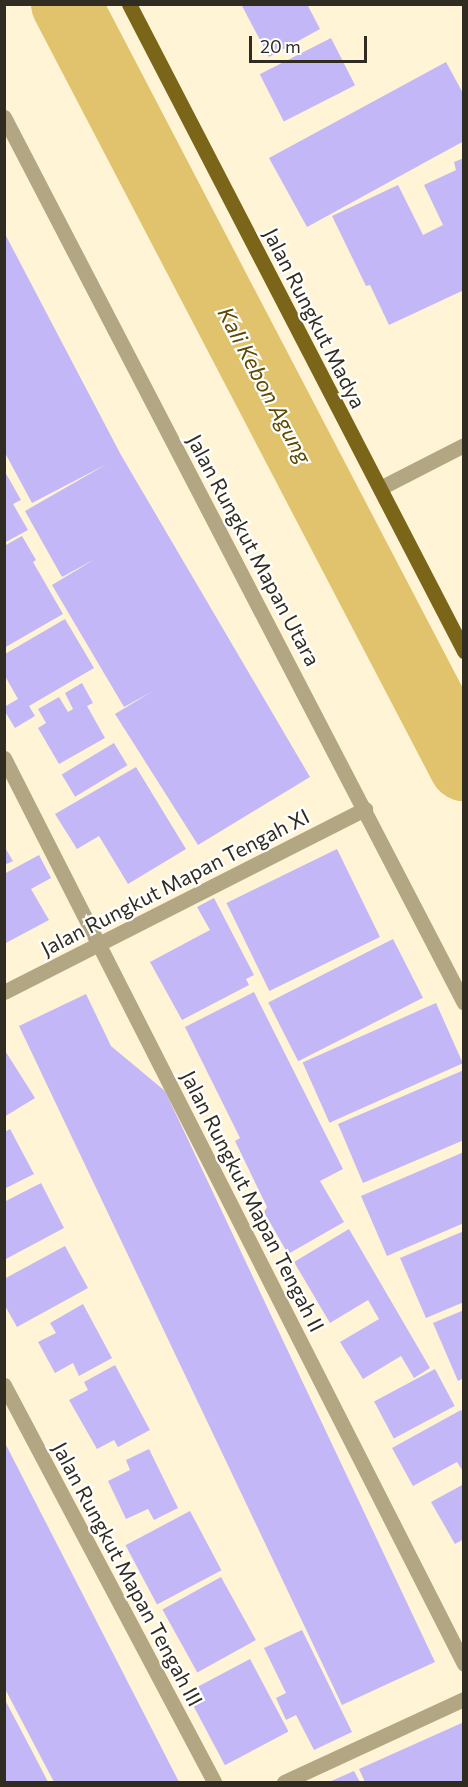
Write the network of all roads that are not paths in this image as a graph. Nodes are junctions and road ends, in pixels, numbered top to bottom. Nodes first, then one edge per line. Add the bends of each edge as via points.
1 (129, 4) edge
2 (4, 117) edge
3 (464, 445) edge
4 (380, 489) junction
5 (464, 651) edge
6 (4, 758) edge
7 (365, 809) junction
8 (99, 944) junction
9 (4, 992) edge
10 (464, 1004) edge
11 (4, 1385) edge
12 (464, 1664) edge
13 (464, 1699) edge
14 (214, 1782) edge
15 (284, 1782) edge

1 - 4 main road, Jalan Rungkut Madya
2 - 7 street, Jalan Rungkut Mapan Utara
3 - 4 street
4 - 5 main road, Jalan Rungkut Madya
6 - 8 street, Jalan Rungkut Mapan Tengah II
7 - 8 street, Jalan Rungkut Mapan Tengah XI
7 - 10 street, Jalan Rungkut Mapan Utara
8 - 9 street, Jalan Rungkut Mapan Tengah XI
8 - 12 street, Jalan Rungkut Mapan Tengah II
11 - 14 street, Jalan Rungkut Mapan Tengah III
13 - 15 street

